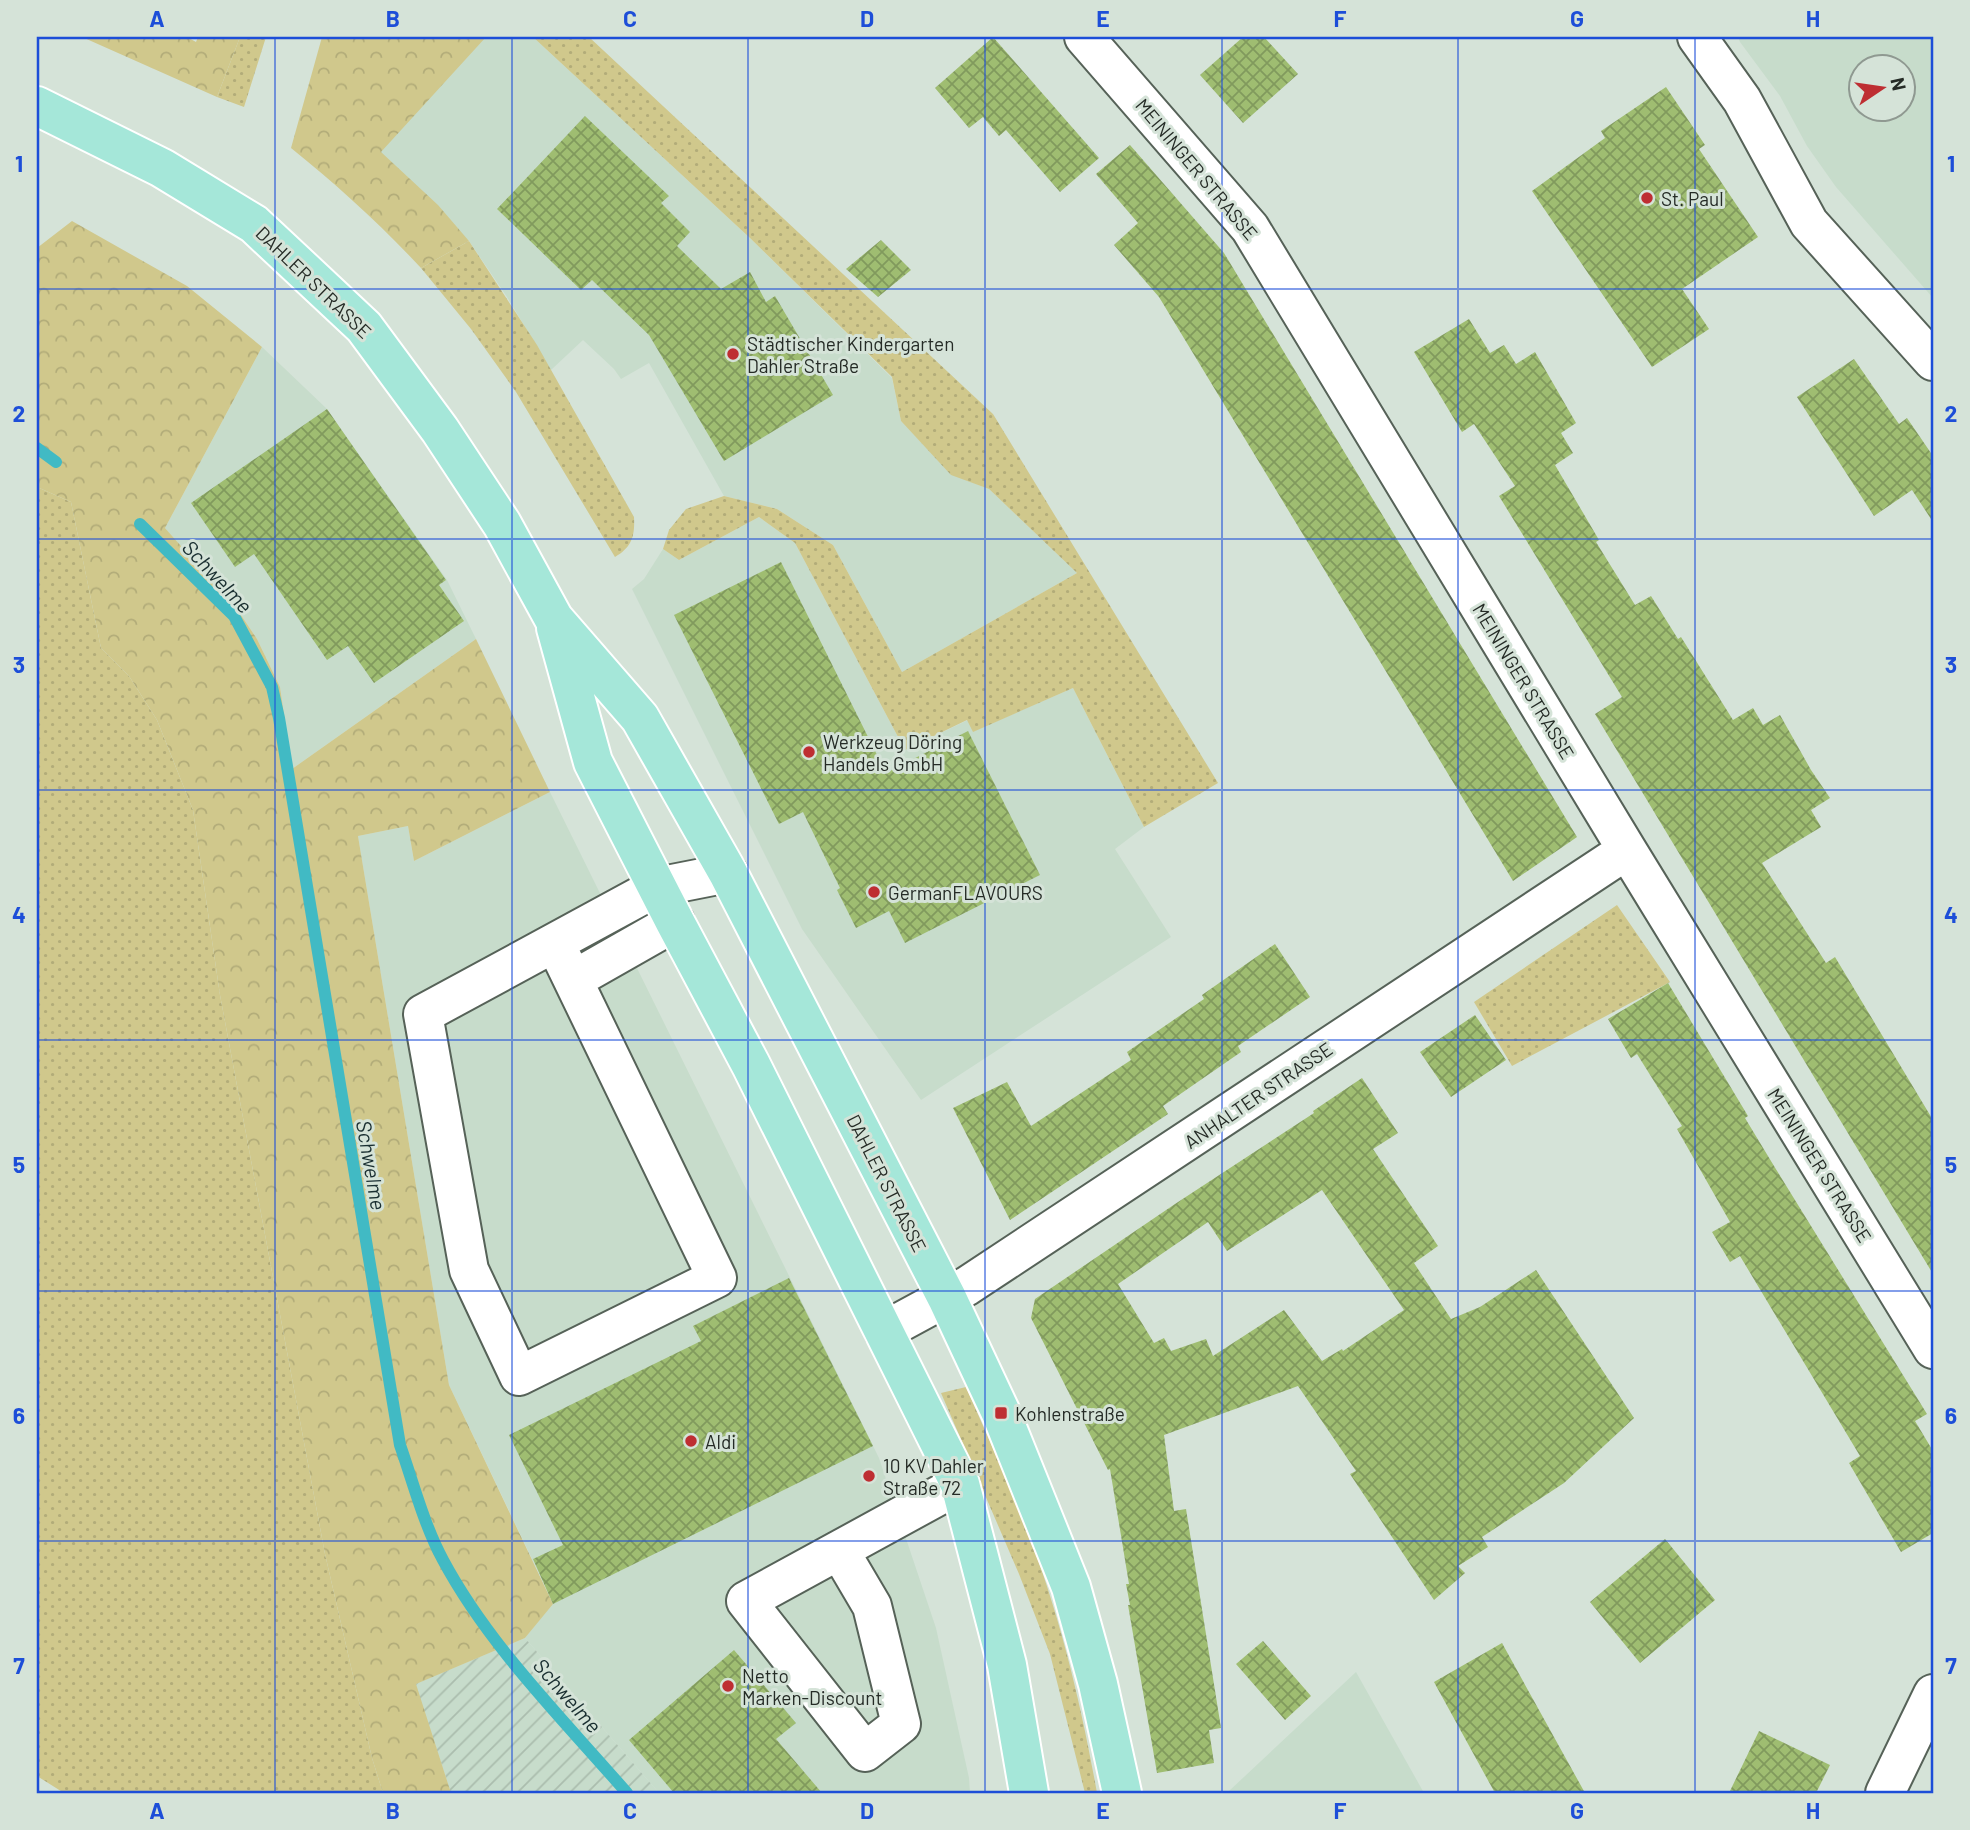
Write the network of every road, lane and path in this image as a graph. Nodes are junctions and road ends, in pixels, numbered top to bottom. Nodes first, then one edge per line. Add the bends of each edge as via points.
1 (1084, 37) edge
2 (1697, 37) edge
3 (37, 106) edge
4 (1933, 361) edge
5 (554, 619) junction
6 (1626, 850) junction
7 (728, 873) junction
8 (657, 887) junction
9 (674, 922) junction
10 (555, 943) junction
11 (573, 980) junction
12 (947, 1298) junction
13 (884, 1331) junction
14 (1933, 1349) edge
15 (960, 1484) junction
16 (839, 1550) junction
17 (1933, 1693) edge
18 (1029, 1793) edge
19 (1122, 1793) edge
20 (1885, 1793) edge

1 - 6 street, MEININGER STRASSE via 1250,228
2 - 4 street via 1742,100 1809,223
3 - 5 main road, DAHLER STRASSE via 162,167 254,223 364,327 502,524
5 - 7 main road, DAHLER STRASSE via 640,718
5 - 8 main road, DAHLER STRASSE via 593,762
6 - 12 street, ANHALTER STRASSE
6 - 14 street, MEININGER STRASSE
7 - 8 street
7 - 12 main road, DAHLER STRASSE
8 - 9 main road, DAHLER STRASSE
8 - 10 street
9 - 11 street
9 - 13 main road, DAHLER STRASSE
10 - 11 street
10 - 11 street via 423,1014 469,1270 519,1376 717,1278
12 - 13 street, ANHALTER STRASSE
12 - 19 main road, DAHLER STRASSE via 1002,1413 1071,1587
13 - 15 main road, DAHLER STRASSE
15 - 16 street
15 - 18 main road, DAHLER STRASSE via 1007,1665
16 - 16 street via 746,1601 864,1752 901,1724 873,1606
17 - 20 street

